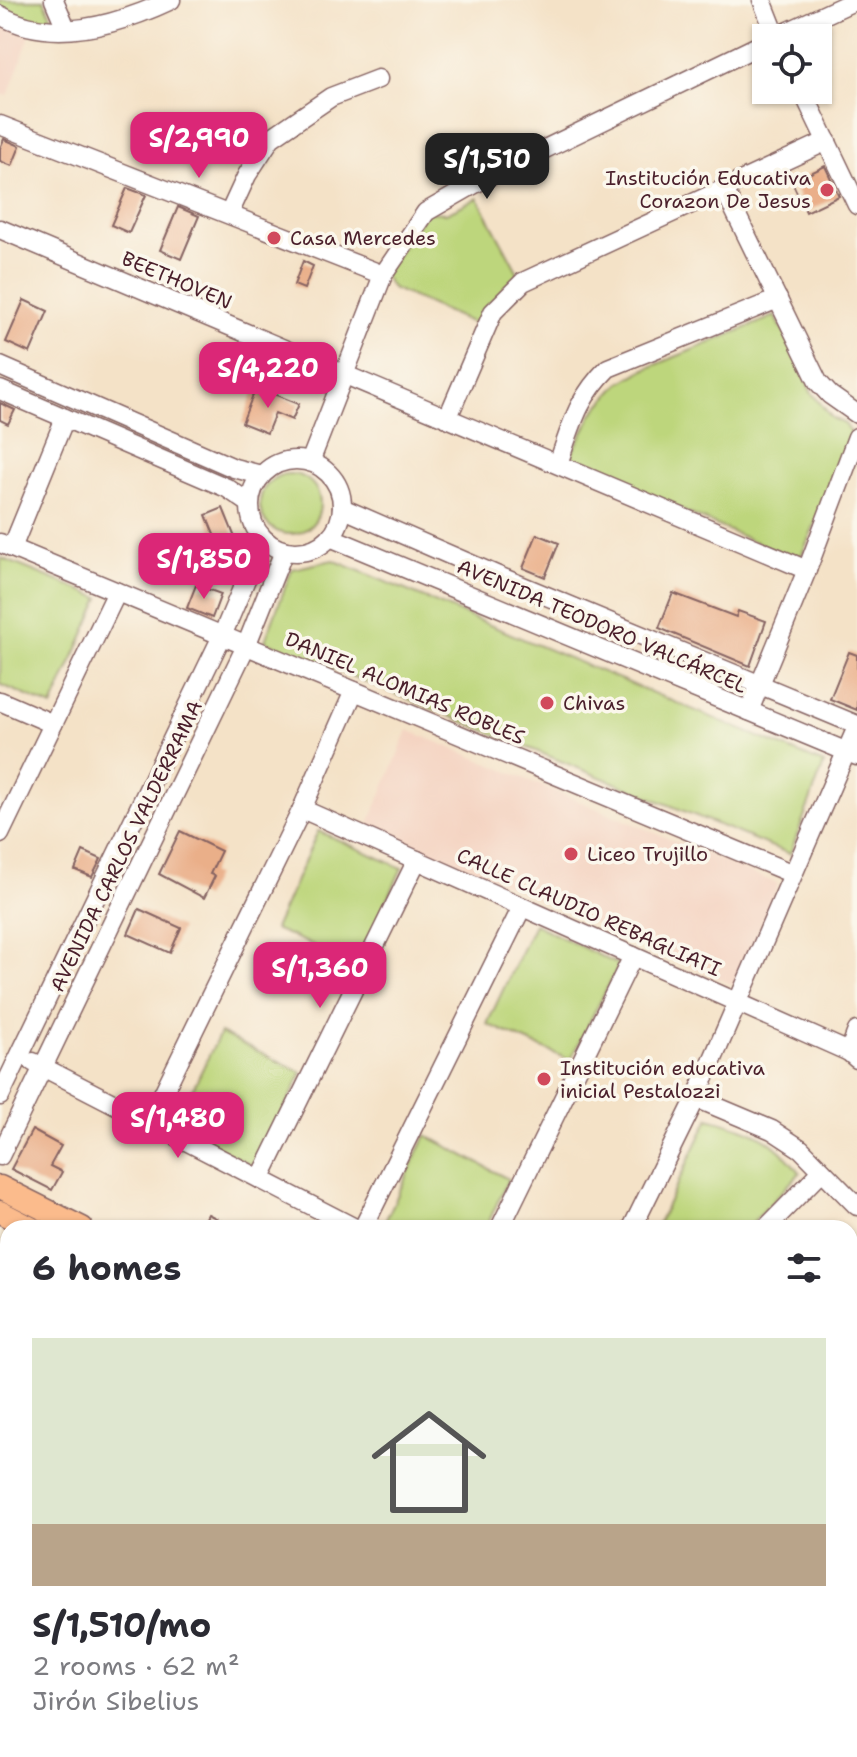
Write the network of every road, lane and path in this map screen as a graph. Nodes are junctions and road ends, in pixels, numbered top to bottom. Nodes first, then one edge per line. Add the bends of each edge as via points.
1 (54, 0) edge
2 (171, 0) edge
3 (762, 0) edge
4 (856, 0) edge
5 (0, 15) edge
6 (769, 24) edge
7 (805, 24) edge
8 (66, 28) junction
9 (752, 49) edge
10 (378, 79) dead end
11 (809, 104) edge
12 (0, 125) edge
13 (827, 141) junction
14 (724, 189) junction
15 (857, 205) edge
16 (229, 214) junction
17 (0, 229) edge
18 (383, 275) junction
19 (778, 299) junction
20 (0, 366) edge
21 (344, 374) junction
22 (0, 390) edge
23 (857, 414) edge
24 (448, 417) junction
25 (65, 418) junction
26 (857, 437) edge
27 (310, 462) junction
28 (558, 464) junction
29 (261, 475) junction
30 (249, 503) junction
31 (342, 508) junction
32 (330, 537) junction
33 (263, 539) junction
34 (6, 546) edge
35 (284, 551) junction
36 (807, 570) junction
37 (496, 575) junction
38 (117, 592) junction
39 (486, 602) junction
40 (222, 636) junction
41 (246, 646) junction
42 (759, 685) junction
43 (354, 691) junction
44 (0, 701) edge
45 (749, 711) junction
46 (53, 724) junction
47 (857, 726) edge
48 (852, 754) edge
49 (302, 809) junction
50 (0, 834) edge
51 (417, 860) junction
52 (793, 874) junction
53 (522, 907) junction
54 (633, 956) junction
55 (737, 1002) junction
56 (857, 1031) edge
57 (853, 1055) edge
58 (20, 1056) junction
59 (44, 1067) junction
60 (0, 1096) edge
61 (696, 1098) junction
62 (149, 1122) junction
63 (0, 1156) edge
64 (822, 1171) junction
65 (260, 1179) junction
66 (0, 1187) edge
67 (857, 1206) edge
68 (66, 1220) edge
69 (339, 1220) edge
70 (367, 1220) edge
71 (504, 1220) edge
72 (636, 1220) edge
73 (774, 1220) edge

1 - 8 street
2 - 8 street via 102,25
3 - 6 street
4 - 7 street
5 - 8 street via 39,30
9 - 18 street via 487,177 426,212
10 - 16 street via 331,97 271,138
11 - 13 street
12 - 16 street
13 - 14 street
13 - 15 street
14 - 19 street
14 - 24 street via 523,282 493,312
16 - 18 street
17 - 21 street, BEETHOVEN
18 - 21 street
19 - 23 street via 818,382
19 - 28 street via 608,368 589,387
20 - 29 street
21 - 24 street, BEETHOVEN
21 - 27 street
22 - 25 street
24 - 28 street, BEETHOVEN
25 - 30 street via 227,488
25 - 34 street
26 - 36 street
27 - 29 street via 284,461
27 - 31 street via 334,480
28 - 36 street, BEETHOVEN
29 - 30 street
30 - 33 street
31 - 32 street
31 - 37 street, AVENIDA TEODORO VALCÁRCEL
32 - 35 street via 309,551
32 - 39 street, AVENIDA TEODORO VALCÁRCEL
33 - 35 street
33 - 40 street, AVENIDA CARLOS VALDERRAMA
34 - 38 street, DANIEL ALOMIAS ROBLES
35 - 41 street, AVENIDA CARLOS VALDERRAMA
36 - 42 street
37 - 39 street
37 - 42 street, AVENIDA TEODORO VALCÁRCEL
38 - 40 street, DANIEL ALOMIAS ROBLES
38 - 46 street
39 - 45 street, AVENIDA TEODORO VALCÁRCEL
40 - 41 street, DANIEL ALOMIAS ROBLES
40 - 58 street, AVENIDA CARLOS VALDERRAMA
41 - 43 street, DANIEL ALOMIAS ROBLES
41 - 59 street, AVENIDA CARLOS VALDERRAMA
42 - 45 street
42 - 47 street, AVENIDA TEODORO VALCÁRCEL
43 - 49 street
43 - 52 street, DANIEL ALOMIAS ROBLES
44 - 46 street
45 - 48 street, AVENIDA TEODORO VALCÁRCEL
46 - 50 street
47 - 48 street
48 - 52 street
49 - 51 street, CALLE CLAUDIO REBAGLIATI
49 - 62 street
51 - 53 street, CALLE CLAUDIO REBAGLIATI
51 - 65 street
52 - 55 street
53 - 54 street, CALLE CLAUDIO REBAGLIATI
53 - 70 street
54 - 55 street, CALLE CLAUDIO REBAGLIATI
54 - 71 street
55 - 57 street, CALLE CLAUDIO REBAGLIATI
55 - 61 street
56 - 57 street
58 - 59 street
58 - 60 street, AVENIDA CARLOS VALDERRAMA
59 - 62 street
59 - 63 street, AVENIDA CARLOS VALDERRAMA
61 - 64 street via 772,1130
61 - 72 street
62 - 65 street
64 - 67 street
64 - 73 street
65 - 69 street
66 - 68 main road

